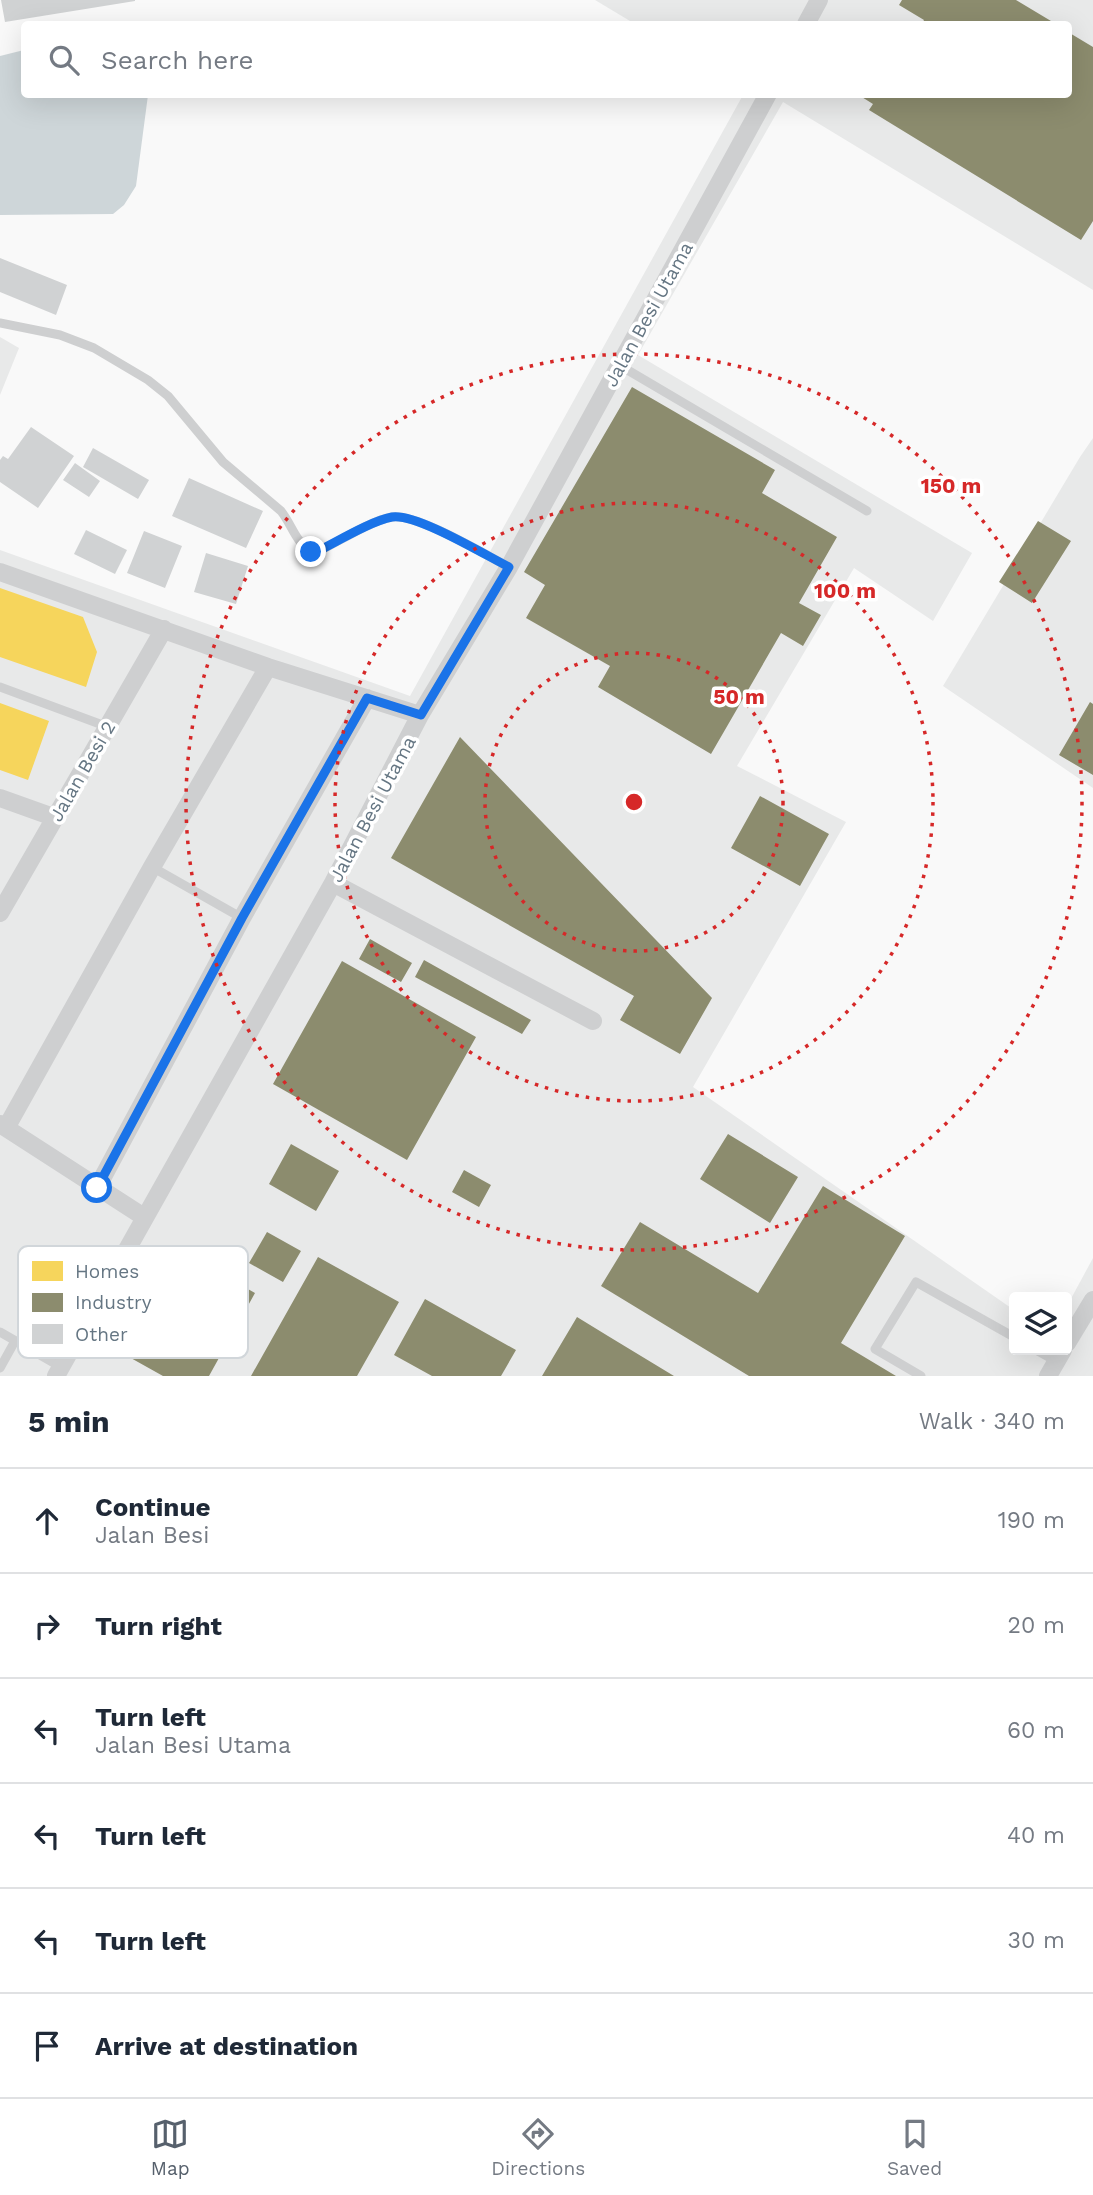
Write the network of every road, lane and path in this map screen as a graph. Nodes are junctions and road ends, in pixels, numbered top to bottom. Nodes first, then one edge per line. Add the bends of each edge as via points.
1 (820, 0) edge
2 (808, 21) edge
3 (766, 98) edge
4 (2, 324) edge
5 (0, 334) edge
6 (619, 365) junction
7 (867, 510) dead end
8 (509, 567) junction
9 (0, 572) edge
10 (163, 629) junction
11 (268, 667) junction
12 (0, 687) edge
13 (367, 698) junction
14 (421, 715) junction
15 (108, 727) junction
16 (0, 798) edge
17 (56, 818) junction
18 (152, 867) junction
19 (333, 883) junction
20 (0, 913) edge
21 (242, 918) junction
22 (593, 1021) dead end
23 (3, 1126) edge
24 (97, 1188) junction
25 (144, 1217) junction
26 (128, 1246) edge
27 (1093, 1300) edge
28 (0, 1332) edge
29 (1009, 1335) edge
30 (1072, 1335) edge
31 (15, 1341) junction
32 (18, 1343) edge
33 (39, 1358) edge
34 (0, 1368) edge
35 (58, 1372) edge
36 (921, 1376) edge

1 - 2 street
3 - 6 street, Jalan Besi Utama
4 - 5 lane
4 - 8 lane via 60,335 94,348 158,387 223,462 281,511 296,539 311,552 403,516
6 - 7 lane
6 - 8 street, Jalan Besi Utama
8 - 14 street, Jalan Besi Utama
9 - 10 street
10 - 11 street
10 - 15 street, Jalan Besi 2
11 - 13 street
11 - 18 street
12 - 15 lane
13 - 14 street
13 - 21 street
14 - 19 street, Jalan Besi Utama
15 - 17 street, Jalan Besi 2
16 - 17 street
17 - 20 street, Jalan Besi 2
18 - 21 lane
18 - 23 street
19 - 22 street
19 - 25 street, Jalan Besi Utama
21 - 24 street
23 - 24 street
24 - 25 street
25 - 26 street, Jalan Besi Utama
27 - 30 street
28 - 31 lane
29 - 36 lane via 916,1282 875,1349
31 - 32 lane
31 - 34 lane
33 - 35 lane

